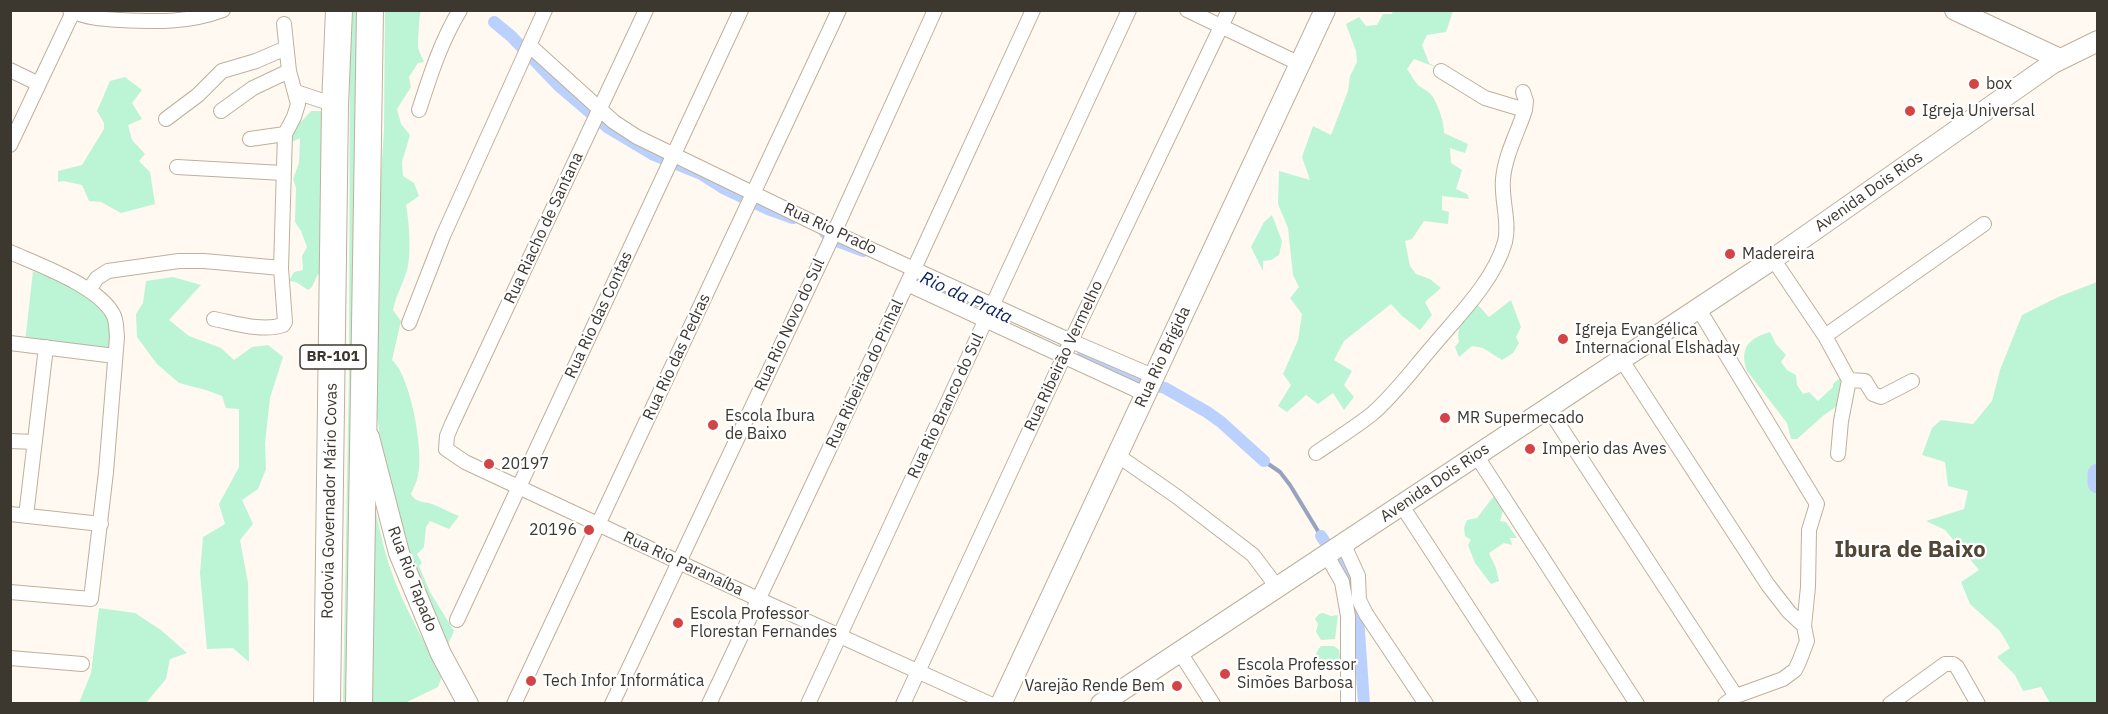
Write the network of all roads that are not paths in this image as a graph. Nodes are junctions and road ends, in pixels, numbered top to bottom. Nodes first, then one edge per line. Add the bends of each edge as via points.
1 (223, 10) edge
2 (339, 10) edge
3 (370, 10) edge
4 (460, 10) edge
5 (545, 10) edge
6 (646, 10) edge
7 (741, 10) edge
8 (839, 10) edge
9 (935, 10) edge
10 (1033, 10) edge
11 (1130, 10) edge
12 (1187, 10) edge
13 (1229, 10) edge
14 (1325, 10) edge
15 (1955, 10) edge
16 (71, 11) edge
17 (284, 24) dead end
18 (1222, 26) junction
19 (2097, 41) edge
20 (286, 48) junction
21 (527, 49) junction
22 (2060, 59) junction
23 (1300, 64) junction
24 (10, 70) edge
25 (289, 71) junction
26 (1441, 71) dead end
27 (39, 84) junction
28 (296, 92) junction
29 (1523, 92) dead end
30 (335, 105) junction
31 (419, 110) dead end
32 (1525, 110) junction
33 (221, 111) dead end
34 (598, 114) junction
35 (166, 119) dead end
36 (285, 134) junction
37 (250, 139) dead end
38 (10, 145) edge
39 (671, 160) junction
40 (177, 167) dead end
41 (283, 173) junction
42 (750, 198) junction
43 (1984, 224) dead end
44 (831, 236) junction
45 (10, 252) edge
46 (1773, 260) junction
47 (281, 268) junction
48 (910, 275) junction
49 (89, 290) junction
50 (1698, 308) junction
51 (990, 312) junction
52 (214, 319) dead end
53 (410, 323) dead end
54 (1825, 336) junction
55 (10, 343) edge
56 (46, 347) junction
57 (1067, 349) junction
58 (116, 356) junction
59 (1621, 359) junction
60 (1850, 380) junction
61 (1912, 381) dead end
62 (1149, 385) junction
63 (1548, 408) junction
64 (363, 414) junction
65 (10, 441) edge
66 (35, 442) junction
67 (445, 447) joint
68 (1316, 453) dead end
69 (1838, 454) dead end
70 (1117, 455) junction
71 (1476, 455) junction
72 (518, 487) junction
73 (1402, 506) junction
74 (10, 514) edge
75 (26, 516) junction
76 (101, 524) junction
77 (599, 524) junction
78 (1343, 543) junction
79 (1326, 554) junction
80 (678, 560) junction
81 (1276, 587) junction
82 (10, 591) edge
83 (758, 599) junction
84 (457, 620) dead end
85 (1804, 626) junction
86 (840, 636) junction
87 (1179, 651) junction
88 (10, 658) edge
89 (82, 664) dead end
90 (918, 672) junction
91 (1730, 700) edge
92 (327, 704) edge
93 (359, 704) edge
94 (468, 704) edge
95 (514, 704) edge
96 (612, 704) edge
97 (709, 704) edge
98 (808, 704) edge
99 (903, 704) edge
100 (990, 704) edge
101 (1002, 704) edge
102 (1101, 704) edge
103 (1213, 704) edge
104 (1348, 704) edge
105 (1426, 704) edge
106 (1531, 704) edge
107 (1637, 704) edge
108 (1890, 704) edge
109 (1978, 704) edge

1 - 16 street via 168,22 103,19
2 - 30 highway, Rodovia Governador Mário Covas / BR-101
3 - 64 highway, Rodovia Governador Mário Covas / BR-101
4 - 31 street
5 - 21 street
6 - 34 street, Rua Riacho de Santana
7 - 39 street, Rua Rio das Contas
8 - 42 street, Rua Rio das Pedras
9 - 44 street, Rua Rio Novo do Sul
10 - 48 street, Rua Ribeirão do Pinhal
11 - 51 street, Rua Rio Branco do Sul
12 - 18 street
13 - 18 street, Rua Ribeirão Vermelho
14 - 23 main road, Rua Rio Brígida
15 - 22 main road
16 - 27 street
17 - 20 street
18 - 23 street
18 - 57 street, Rua Ribeirão Vermelho
19 - 22 main road, Avenida Dois Rios
20 - 25 street
20 - 35 street via 222,71
21 - 34 street, Rua Rio Prado
21 - 53 street via 442,236
22 - 46 main road, Avenida Dois Rios
23 - 62 main road, Rua Rio Brígida
24 - 27 street
25 - 28 street
25 - 33 street via 253,88
26 - 32 street via 1485,98
27 - 38 street
28 - 30 street
28 - 36 street via 297,111
29 - 32 street
30 - 92 highway, Rodovia Governador Mário Covas / BR-101
32 - 68 street via 1503,176 1507,232 1493,268 1462,312 1383,403
34 - 39 street, Rua Rio Prado
34 - 67 street, Rua Riacho de Santana via 452,424
36 - 37 street
36 - 41 street
39 - 42 street, Rua Rio Prado
39 - 72 street, Rua Rio das Contas
40 - 41 street
41 - 47 street
42 - 44 street, Rua Rio Prado
42 - 77 street, Rua Rio das Pedras
43 - 54 street
44 - 48 street, Rua Rio Prado
44 - 80 street, Rua Rio Novo do Sul
45 - 49 street
46 - 50 main road, Avenida Dois Rios
46 - 54 street
47 - 49 street via 179,261 108,271
47 - 52 street via 283,325 253,326
48 - 51 street, Rua Rio Prado
48 - 83 street, Rua Ribeirão do Pinhal
49 - 58 street via 115,316
50 - 59 main road, Avenida Dois Rios
50 - 85 street via 1817,504 1809,525
51 - 57 street, Rua Rio Prado
51 - 86 street, Rua Rio Branco do Sul
54 - 60 street
55 - 56 street
56 - 58 street
56 - 66 street
57 - 62 street, Rua Rio Prado
57 - 90 street, Rua Ribeirão Vermelho
58 - 76 street
59 - 63 main road, Avenida Dois Rios
59 - 85 street via 1768,585
60 - 61 street via 1865,381 1871,392 1881,397
60 - 69 street
62 - 70 main road, Rua Rio Brígida
63 - 71 main road, Avenida Dois Rios
63 - 91 street
64 - 93 highway, Rodovia Governador Mário Covas / BR-101
64 - 94 main road, Rua Rio Tapado via 399,553 441,654
65 - 66 street
66 - 75 street
67 - 72 street, Rua Rio Paranaíba via 454,456
70 - 81 street via 1252,555
70 - 101 main road, Rua Rio Brígida
71 - 73 main road, Avenida Dois Rios
71 - 107 street
72 - 77 street, Rua Rio Paranaíba
72 - 84 street, Rua Rio das Contas
73 - 78 main road, Avenida Dois Rios
73 - 106 street
74 - 75 street
75 - 76 street
76 - 82 street via 92,599
77 - 80 street, Rua Rio Paranaíba
77 - 95 street, Rua Rio das Pedras
78 - 79 main road, Avenida Dois Rios
78 - 105 street via 1358,576 1359,600 1366,614
79 - 81 main road, Avenida Dois Rios
79 - 104 street via 1342,582 1348,616
80 - 83 street, Rua Rio Paranaíba
80 - 96 street, Rua Rio Novo do Sul
81 - 87 main road, Avenida Dois Rios
83 - 86 street, Rua Rio Paranaíba
83 - 97 street, Rua Ribeirão do Pinhal
85 - 91 street via 1807,643 1795,670 1783,679
86 - 90 street, Rua Rio Paranaíba
86 - 98 street, Rua Rio Branco do Sul
87 - 102 main road, Avenida Dois Rios
87 - 103 street
88 - 89 street
90 - 99 street, Rua Ribeirão Vermelho
90 - 100 street, Rua Rio Paranaíba
108 - 109 street via 1946,664 1957,667

